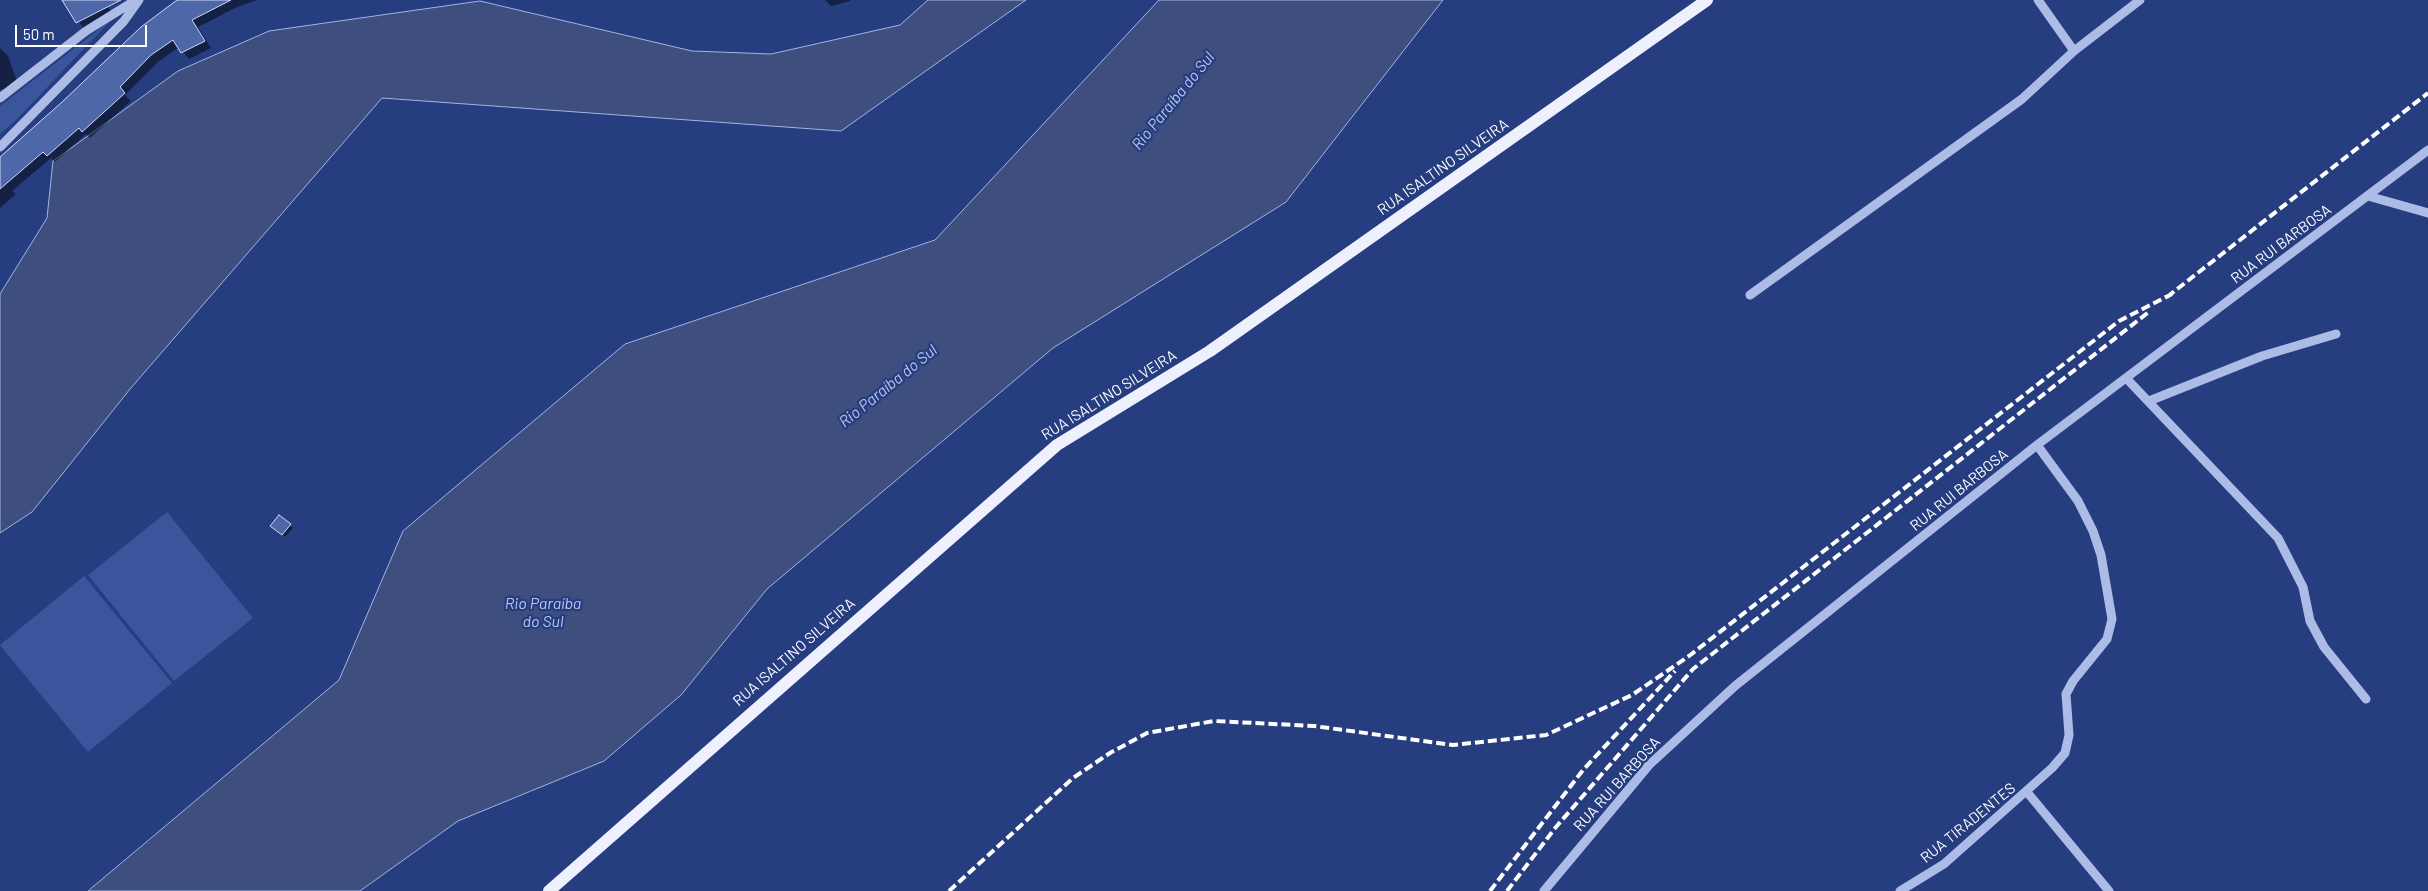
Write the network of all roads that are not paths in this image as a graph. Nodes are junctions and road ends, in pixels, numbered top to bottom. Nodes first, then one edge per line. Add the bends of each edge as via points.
1 (137, 0) edge
2 (1707, 0) edge
3 (2038, 0) edge
4 (2140, 0) edge
5 (2074, 51) junction
6 (0, 98) edge
7 (0, 147) edge
8 (2428, 150) edge
9 (2368, 196) junction
10 (2428, 212) edge
11 (1750, 295) dead end
12 (2336, 334) dead end
13 (2126, 378) junction
14 (2149, 401) junction
15 (2037, 446) junction
16 (2366, 699) dead end
17 (2027, 792) junction
18 (549, 891) edge
19 (1544, 891) edge
20 (1900, 891) edge
21 (2109, 891) edge

1 - 6 street via 86,31
1 - 7 street via 118,27
2 - 18 main road, RUA ISALTINO SILVEIRA via 1210,351 1056,445
3 - 5 street
4 - 5 street
5 - 11 street via 2022,99
8 - 9 street, RUA RUI BARBOSA
9 - 10 street
9 - 13 street, RUA RUI BARBOSA
12 - 14 street via 2262,356
13 - 14 street
13 - 15 street, RUA RUI BARBOSA
14 - 16 street via 2278,538 2303,586 2310,620 2324,647
15 - 17 street, RUA TIRADENTES via 2078,501 2093,531 2101,555 2112,619 2107,640 2066,694 2068,735 2064,753
15 - 19 street, RUA RUI BARBOSA via 1735,686 1649,765
17 - 20 street, RUA TIRADENTES via 1944,864
17 - 21 street, RUA TIRADENTES

